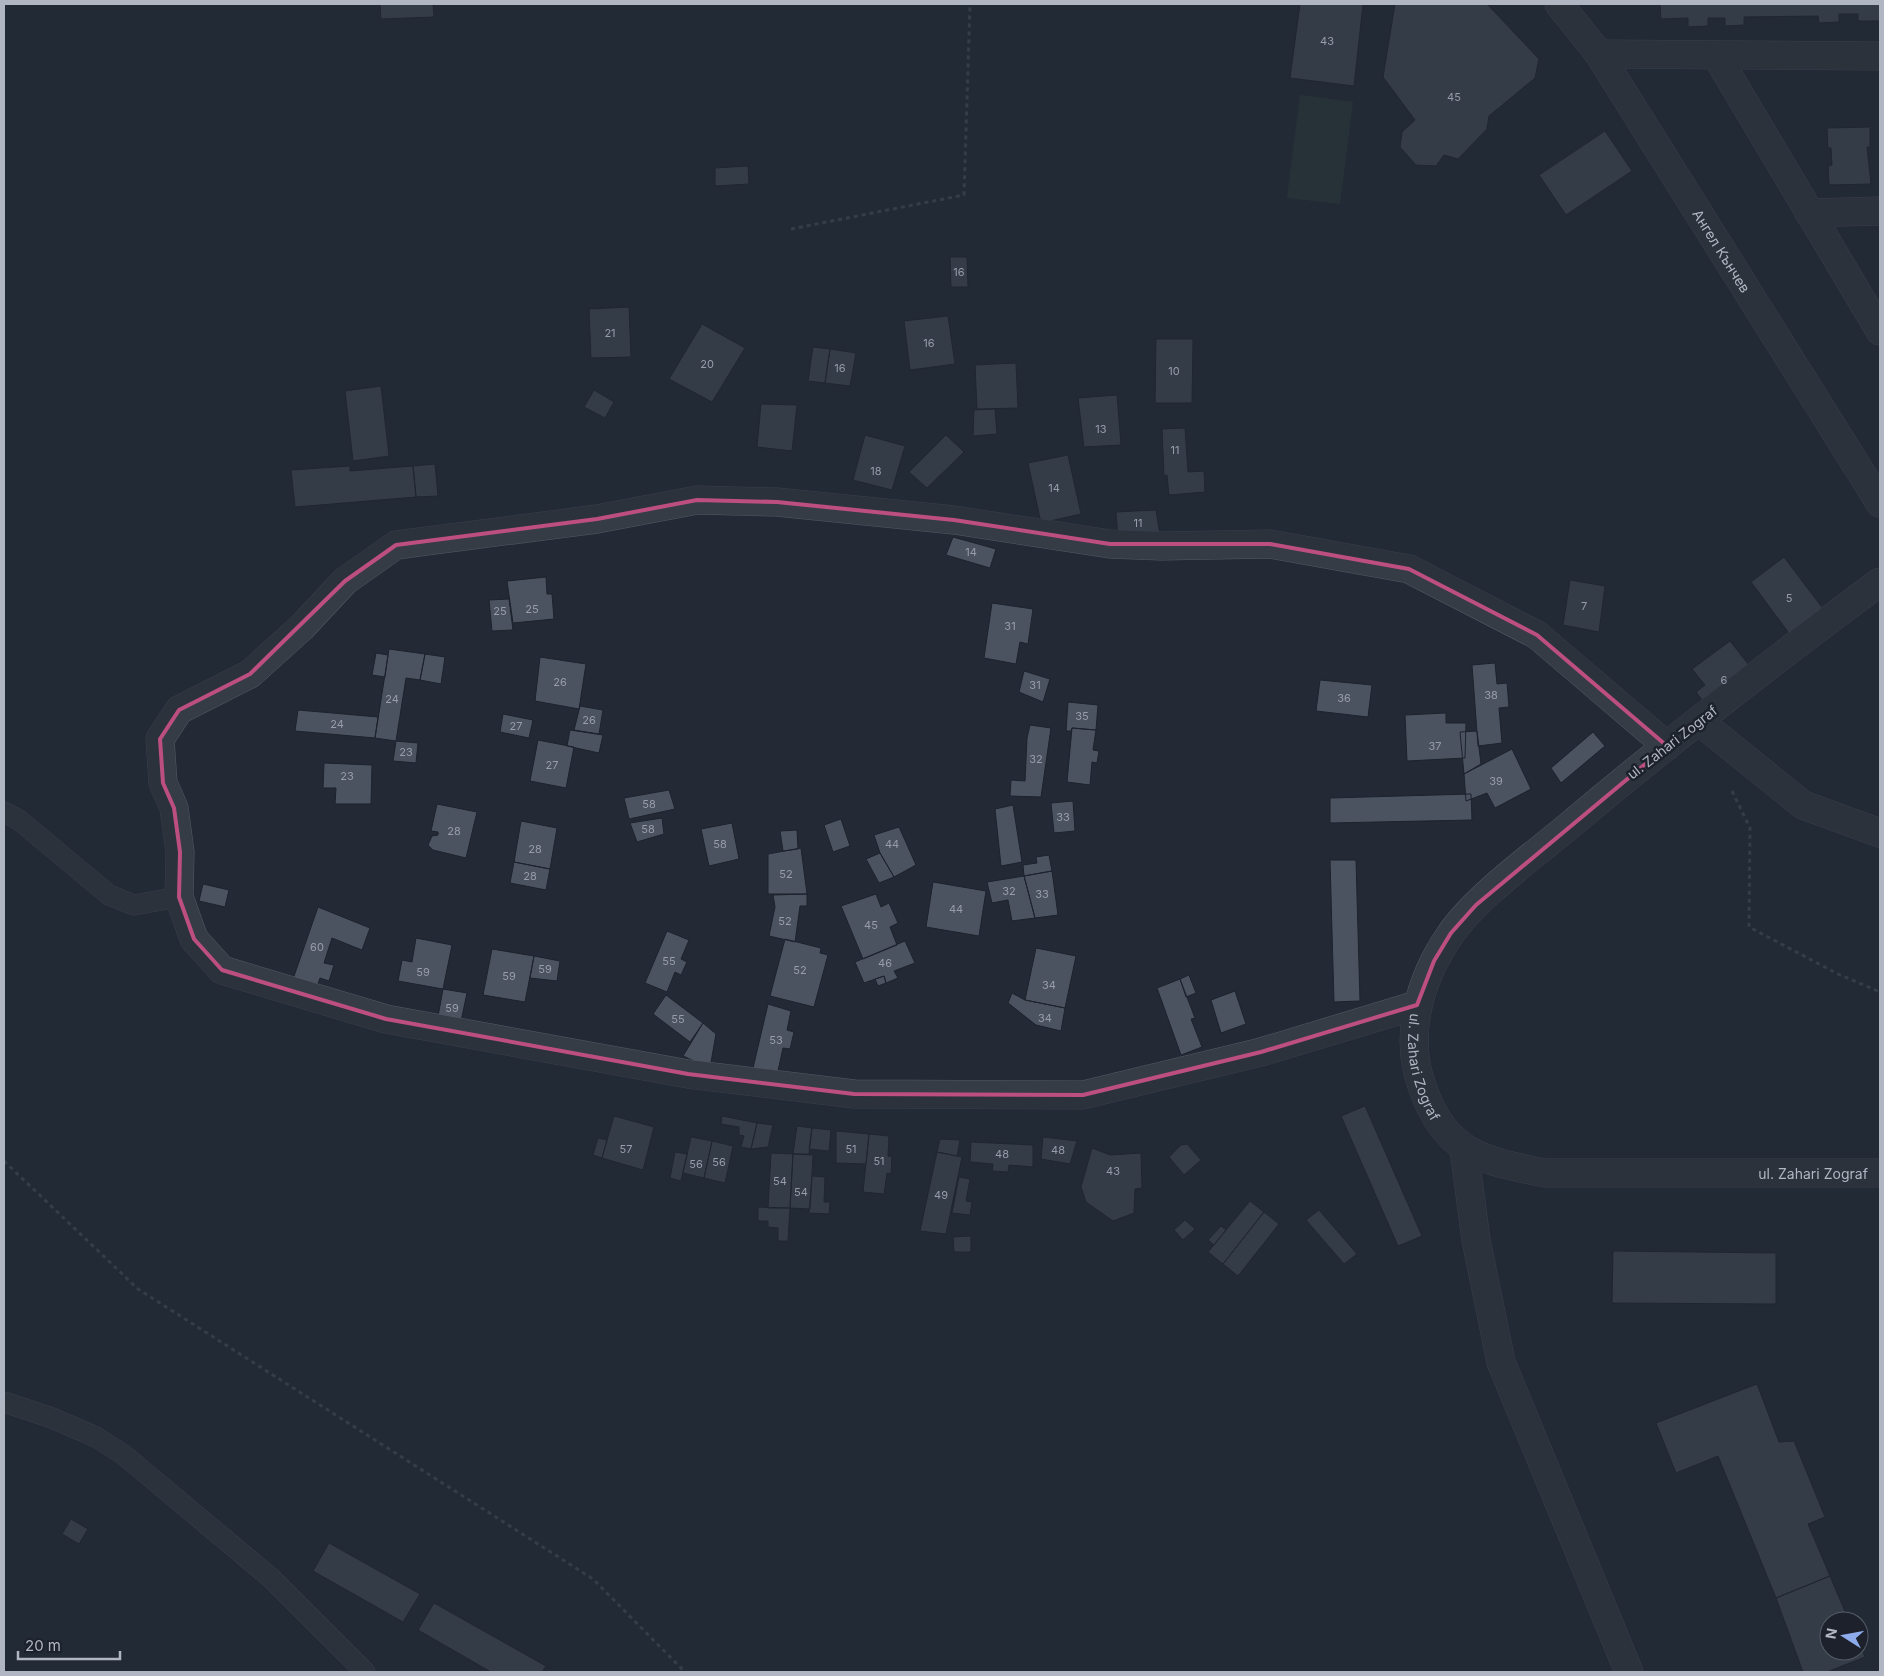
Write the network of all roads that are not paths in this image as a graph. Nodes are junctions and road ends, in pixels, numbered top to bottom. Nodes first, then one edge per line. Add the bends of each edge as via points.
1 (1559, 4) edge
2 (1599, 54) junction
3 (1716, 55) junction
4 (1880, 56) edge
5 (1880, 211) edge
6 (1809, 213) junction
7 (1880, 331) edge
8 (1880, 503) edge
9 (1880, 582) edge
10 (1700, 721) junction
11 (1667, 746) junction
12 (4, 812) edge
13 (1880, 833) edge
14 (179, 897) junction
15 (1417, 1005) junction
16 (1464, 1149) junction
17 (1880, 1173) edge
18 (4, 1402) edge
19 (365, 1672) edge
20 (1629, 1672) edge

1 - 2 street, Ангел Кънчев
2 - 3 street
2 - 8 street, Ангел Кънчев
3 - 4 street
3 - 6 street
5 - 6 street
6 - 7 street
9 - 10 street, ul. Zahari Zograf
10 - 11 street, ul. Zahari Zograf
10 - 13 street via 1803,806
11 - 14 street via 1537,636 1409,569 1270,544 1110,544 954,520 777,502 697,500 598,519 396,545 345,581 302,627 250,674 179,710 160,739 163,783 174,808 180,852
11 - 15 street, ul. Zahari Zograf via 1476,905 1451,933 1434,961
12 - 14 lane via 19,820 108,895 134,905
14 - 15 street via 194,939 222,970 386,1019 688,1074 854,1094 1084,1095 1261,1052
15 - 16 street, ul. Zahari Zograf via 1413,1050 1419,1079 1431,1113
16 - 17 street, ul. Zahari Zograf via 1497,1164 1545,1173
16 - 20 street via 1476,1240 1501,1362
18 - 19 lane via 96,1437 124,1455 271,1578

